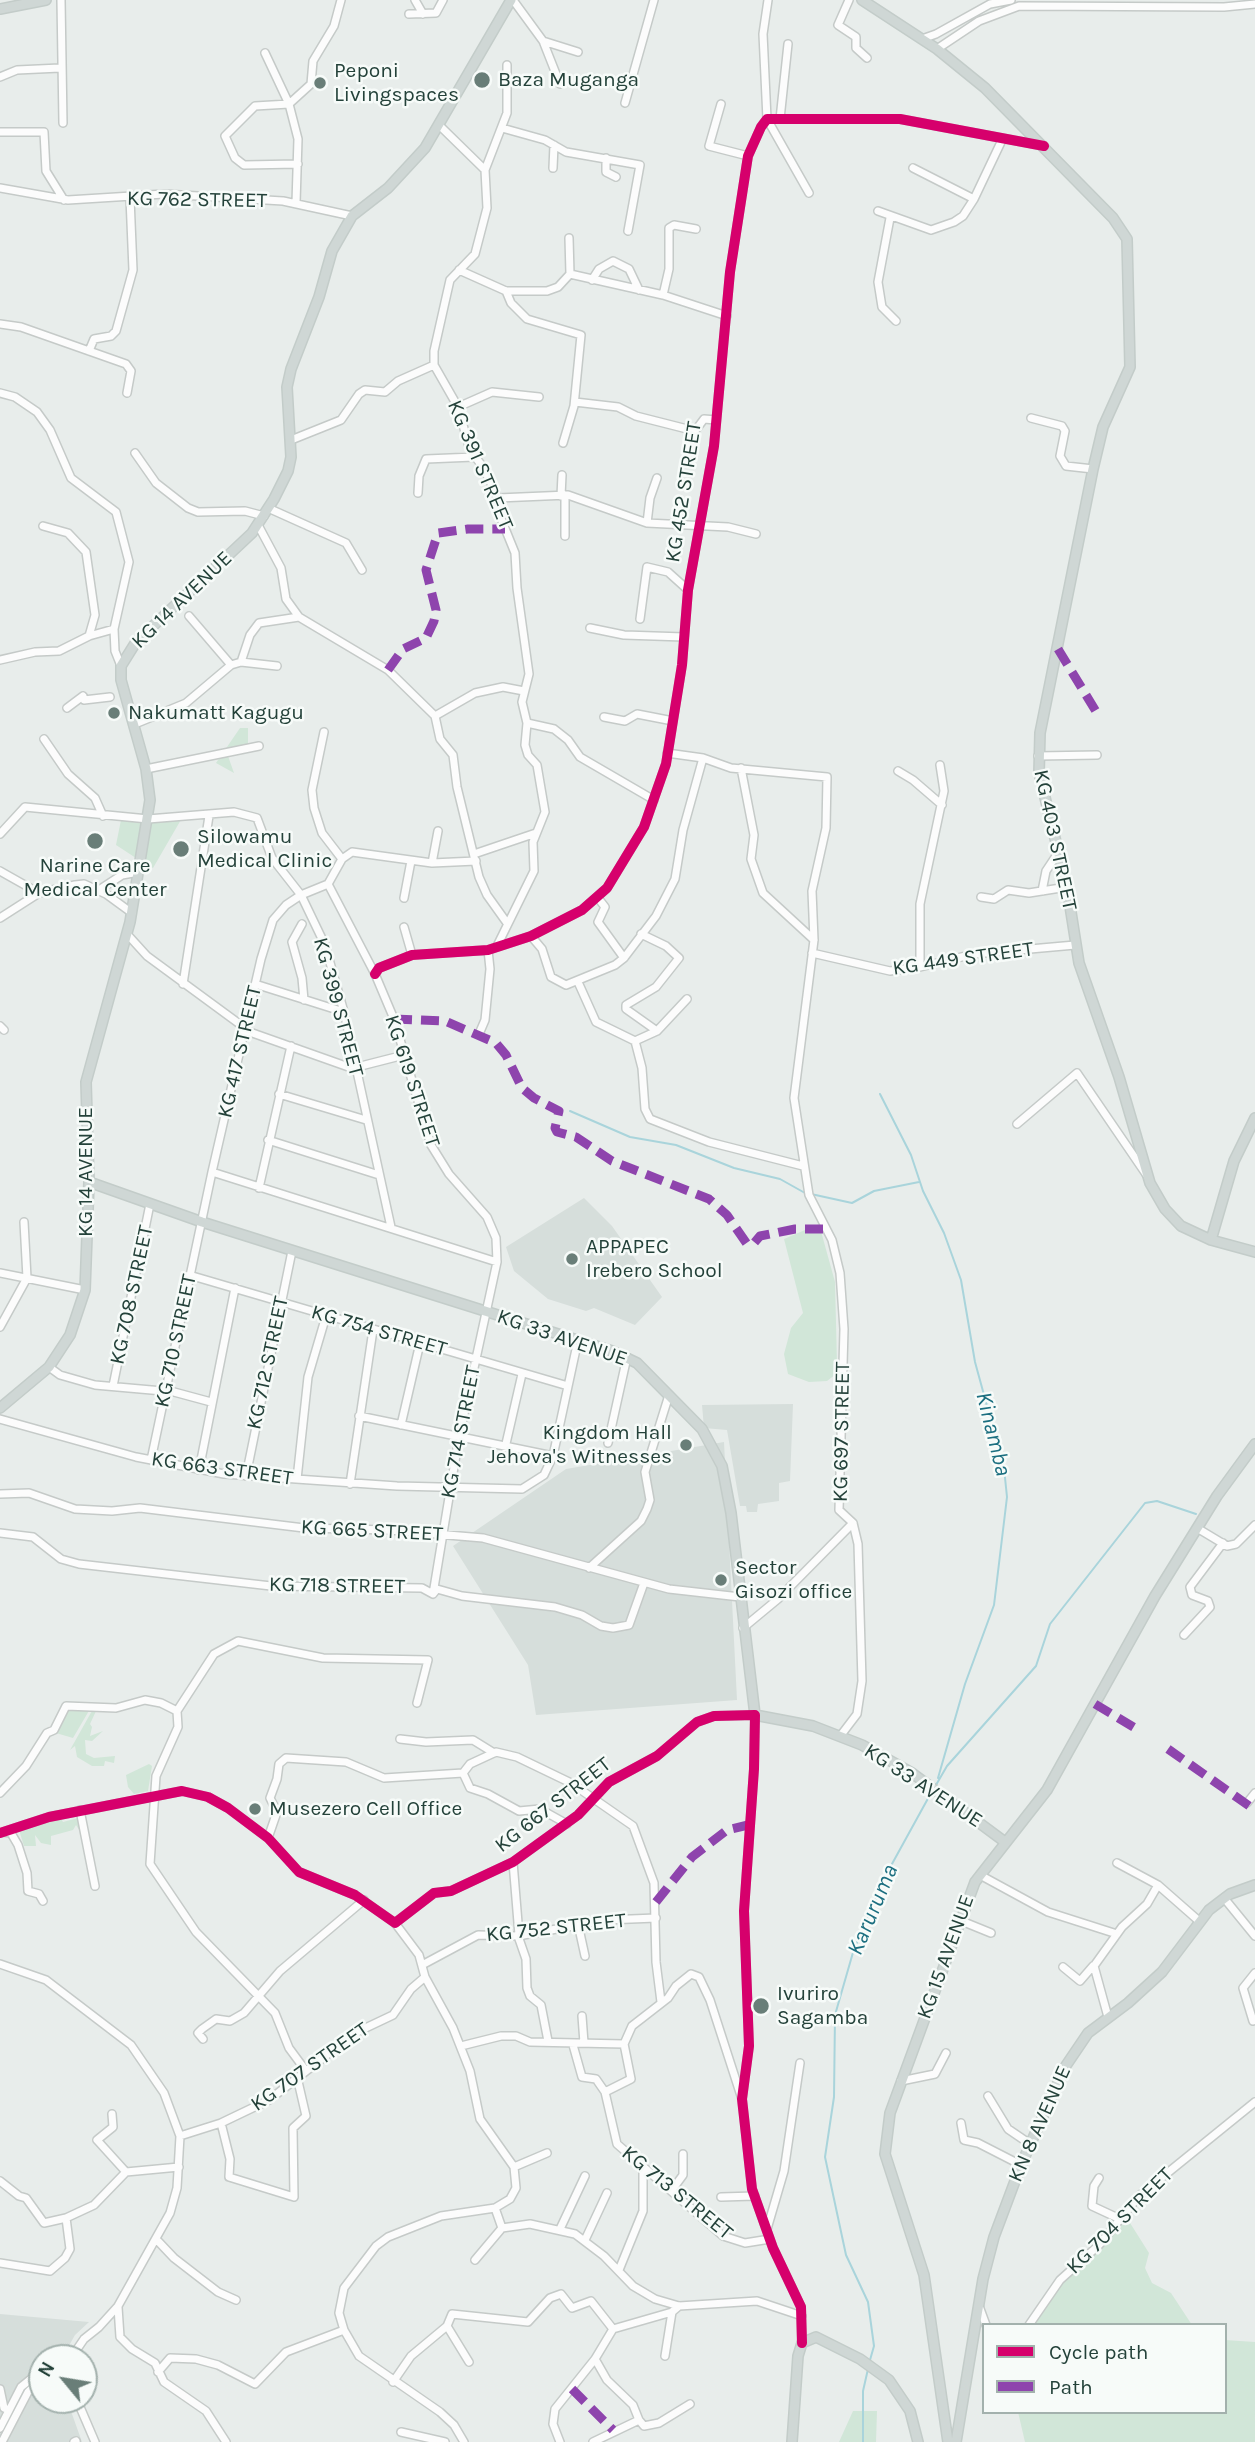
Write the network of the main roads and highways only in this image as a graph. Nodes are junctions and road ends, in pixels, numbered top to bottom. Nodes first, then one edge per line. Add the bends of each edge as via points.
1 (46, 0) edge
2 (512, 0) edge
3 (862, 0) edge
4 (0, 9) edge
5 (1255, 1118) edge
6 (89, 1182) junction
7 (1211, 1240) junction
8 (1255, 1252) edge
9 (0, 1408) edge
10 (1255, 1444) edge
11 (1005, 1842) junction
12 (1255, 1885) edge
13 (960, 2414) junction
14 (944, 2416) junction
15 (945, 2429) junction
16 (957, 2435) edge
17 (792, 2442) edge
18 (918, 2442) edge
19 (947, 2442) edge

1 - 4 main road
2 - 6 main road, KG 14 AVENUE via 440,126 404,171 352,216 332,251 287,387 288,471 266,512 258,525 136,642 121,666 150,793 132,913 88,1070
3 - 7 main road, KG 403 STREET via 922,38 985,88 1113,218 1127,239 1130,367 1103,427 1093,469 1038,756 1075,945 1146,1174 1176,1222
5 - 7 main road via 1234,1161
6 - 9 main road, KG 14 AVENUE via 85,1290 70,1335 49,1367
6 - 11 main road, KG 33 AVENUE via 578,1340 627,1357 648,1371 702,1429 722,1466 755,1715 841,1735 912,1773
7 - 8 main road, KG 403 STREET
10 - 11 main road, KG 15 AVENUE via 1155,1596 1063,1763
11 - 14 main road, KG 15 AVENUE via 980,1875 959,1920 886,2133 885,2154 924,2275
12 - 13 main road, KN 8 AVENUE via 1224,1898 1199,1921 1162,1972 1077,2046 1030,2144 994,2237
13 - 14 main road
13 - 16 main road, KN 8 AVENUE
14 - 15 main road, KG 15 AVENUE
14 - 16 main road
15 - 16 main road
15 - 19 main road, KG 15 AVENUE
17 - 18 main road via 797,2363 802,2343 816,2337 889,2380 910,2411

